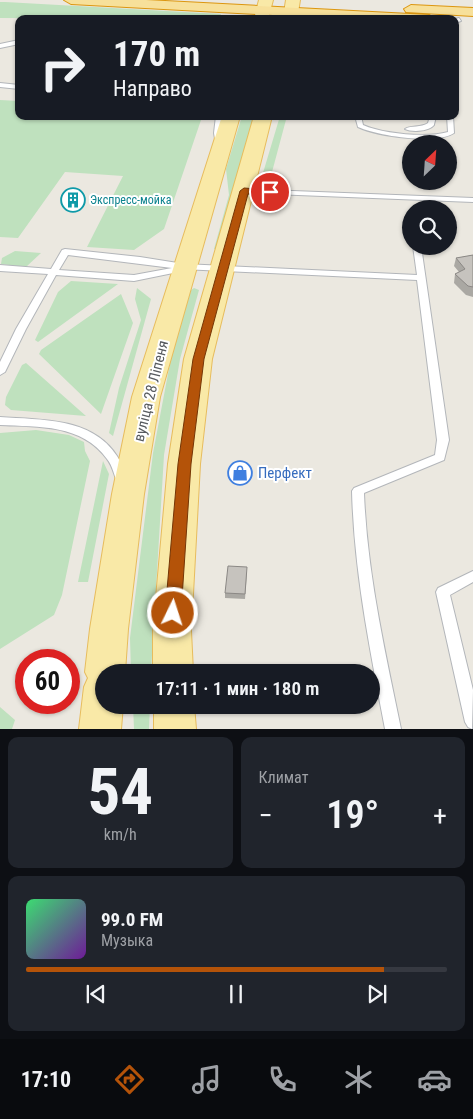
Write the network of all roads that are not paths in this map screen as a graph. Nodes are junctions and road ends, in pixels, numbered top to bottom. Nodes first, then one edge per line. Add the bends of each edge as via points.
1 (71, 0) edge
2 (235, 0) edge
3 (264, 8) edge
4 (292, 8) edge
5 (473, 12) edge
6 (363, 15) edge
7 (459, 21) edge
8 (473, 21) edge
9 (15, 43) edge
10 (0, 46) edge
11 (0, 85) edge
12 (15, 87) edge
13 (218, 120) edge
14 (230, 120) edge
15 (262, 120) edge
16 (358, 120) edge
17 (362, 120) edge
18 (432, 120) edge
19 (450, 120) edge
20 (220, 148) junction
21 (244, 191) junction
22 (473, 200) edge
23 (418, 255) edge
24 (184, 267) junction
25 (0, 268) edge
26 (222, 270) junction
27 (54, 273) junction
28 (422, 278) junction
29 (0, 372) edge
30 (0, 422) edge
31 (128, 494) junction
32 (473, 576) edge
33 (106, 664) edge
34 (173, 664) edge
35 (101, 714) edge
36 (174, 714) edge
37 (473, 722) edge
38 (100, 729) edge
39 (175, 729) edge
40 (393, 729) edge

1 - 3 highway
2 - 3 highway
3 - 4 highway
4 - 5 highway
4 - 6 highway
7 - 8 highway
9 - 10 lane
11 - 12 lane
13 - 20 lane
14 - 20 main road, вуліца 28 Ліпеня
15 - 21 main road
16 - 19 lane via 360,126 376,132 438,136 451,133
17 - 18 lane via 387,128 425,128
20 - 24 main road, вуліца 28 Ліпеня
21 - 22 lane via 412,201
21 - 26 main road
23 - 28 lane
24 - 26 lane
24 - 27 lane via 134,278
24 - 27 lane via 65,252
24 - 31 main road, вуліца 28 Ліпеня via 146,397
25 - 27 lane
26 - 28 lane
26 - 34 main road via 198,359 184,464 172,631
27 - 29 lane
28 - 40 lane via 443,440 440,457 358,491 358,529 364,572
30 - 31 lane via 63,425 81,430 112,456
31 - 33 main road, вуліца 28 Ліпеня
32 - 37 lane via 443,592
35 - 38 main road
36 - 39 main road

